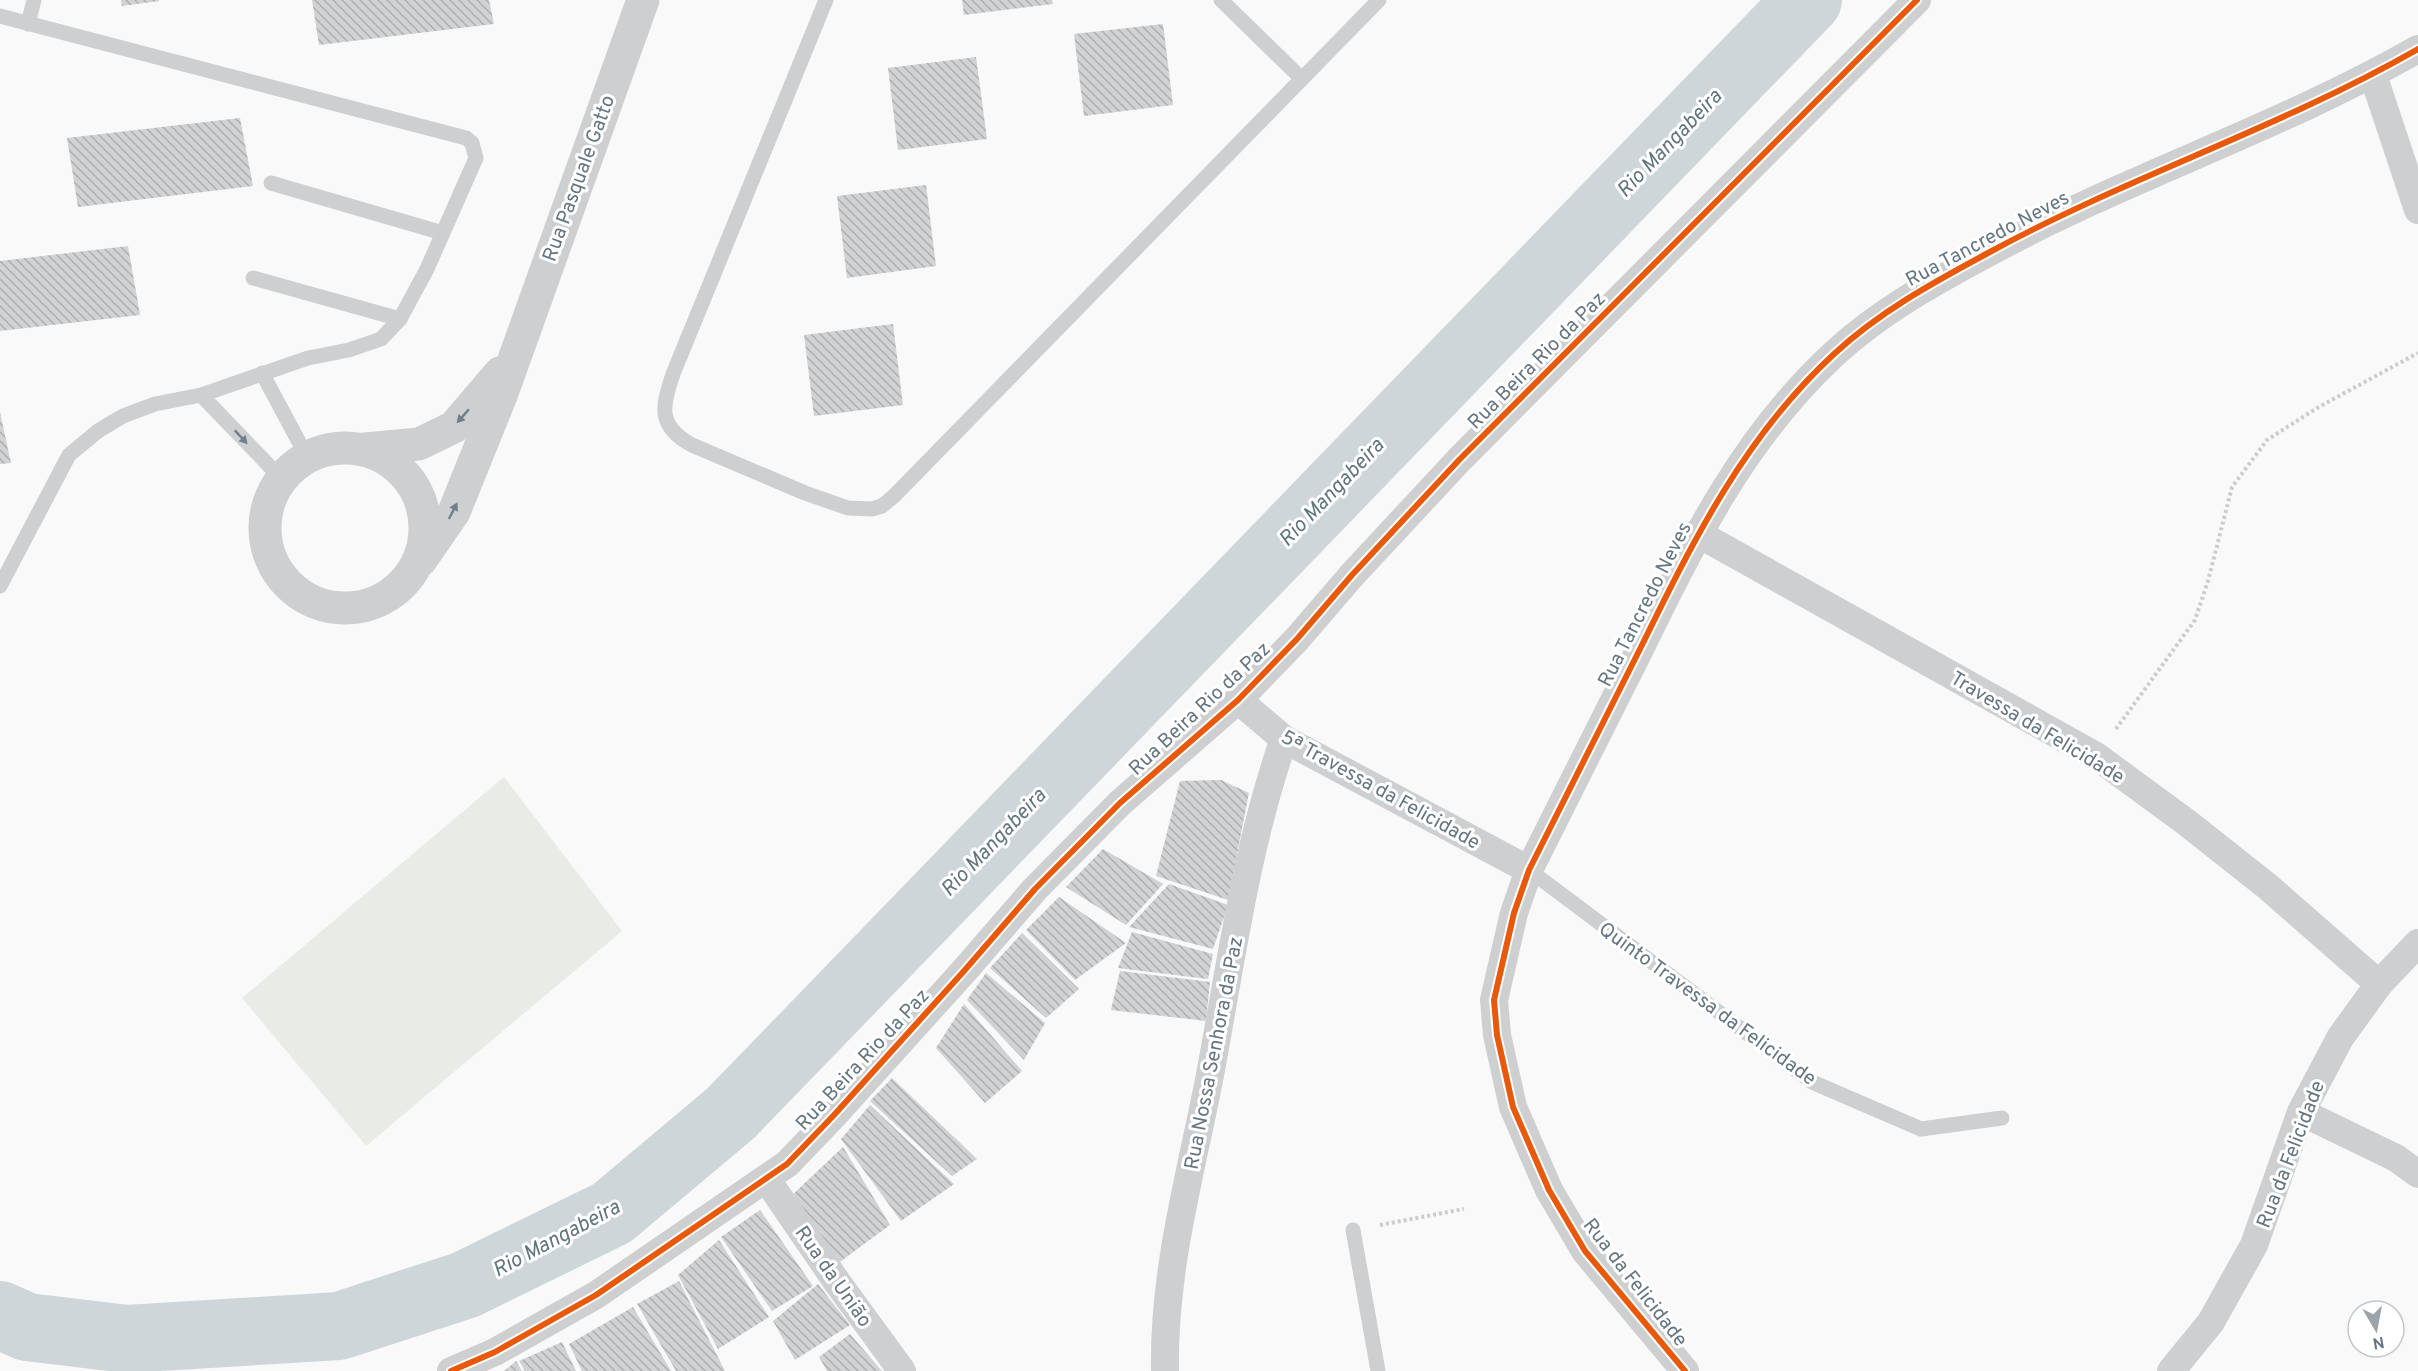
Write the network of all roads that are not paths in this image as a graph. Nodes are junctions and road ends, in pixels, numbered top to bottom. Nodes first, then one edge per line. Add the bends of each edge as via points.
1 (34, 0) edge
2 (643, 0) edge
3 (825, 0) edge
4 (1221, 0) edge
5 (1379, 0) edge
6 (1917, 0) edge
7 (0, 16) edge
8 (28, 24) junction
9 (2418, 50) edge
10 (2373, 75) junction
11 (1302, 79) junction
12 (271, 183) dead end
13 (2418, 210) edge
14 (443, 233) junction
15 (254, 278) dead end
16 (400, 320) junction
17 (514, 356) junction
18 (262, 373) junction
19 (201, 395) junction
20 (365, 450) junction
21 (307, 457) junction
22 (281, 478) junction
23 (1697, 533) junction
24 (421, 560) junction
25 (0, 586) edge
26 (1238, 700) junction
27 (1284, 739) junction
28 (1529, 870) junction
29 (2418, 944) edge
30 (2379, 984) junction
31 (2301, 1112) junction
32 (2002, 1118) dead end
33 (2418, 1174) edge
34 (767, 1180) junction
35 (1353, 1230) road end
36 (2173, 1370) edge
37 (451, 1371) edge
38 (902, 1371) edge
39 (1166, 1371) edge
40 (1378, 1371) edge
41 (1685, 1371) edge

1 - 8 lane
2 - 17 street, Rua Pasquale Gatto
3 - 11 lane via 673,374 664,413 676,437 692,446 848,508 872,509 894,496
4 - 11 lane
5 - 11 lane
6 - 26 street, Rua Beira Rio da Paz via 1459,459
7 - 8 lane
8 - 14 lane via 466,138 476,158
9 - 10 street, Rua Tancredo Neves
10 - 13 street
10 - 23 street, Rua Tancredo Neves via 2050,219 1957,269 1873,322 1835,353 1777,414
12 - 14 lane
14 - 16 lane
15 - 16 lane
16 - 18 lane via 381,339 365,346
17 -> 20 street, Rua Pasquale Gatto via 454,427 418,444
24 -> 17 street, Rua Pasquale Gatto via 454,512
18 - 19 lane
18 - 21 lane
19 -> 22 lane
19 - 25 lane via 155,404 123,416 69,454
20 - 21 street via 340,447
20 - 24 street via 394,464 420,496 426,537
21 - 22 street
22 - 24 street via 264,518 264,539 280,577 314,603 356,608 376,602 395,591
23 - 28 street, Rua Tancredo Neves
23 - 30 street, Travessa da Felicidade via 2096,756 2267,886
26 - 27 street, 5ª Travessa da Felicidade
26 - 34 street, Rua Beira Rio da Paz via 1120,803 1035,889 834,1115
27 - 28 street, 5ª Travessa da Felicidade
27 - 39 street, Rua Nossa Senhora da Paz via 1272,771 1247,877 1183,1201 1172,1268
28 - 32 lane, Quinto Travessa da Felicidade via 1812,1082 1921,1129
28 - 41 street, Rua da Felicidade via 1514,913 1494,1000 1497,1035 1513,1107 1549,1190 1585,1251
29 - 30 street, Rua da Felicidade
30 - 31 street, Rua da Felicidade via 2340,1038
31 - 33 street via 2396,1158
31 - 36 street, Rua da Felicidade via 2254,1245 2211,1322
34 - 37 street, Rua Beira Rio da Paz via 596,1295 495,1352
34 - 38 street, Rua da União
35 - 40 lane

